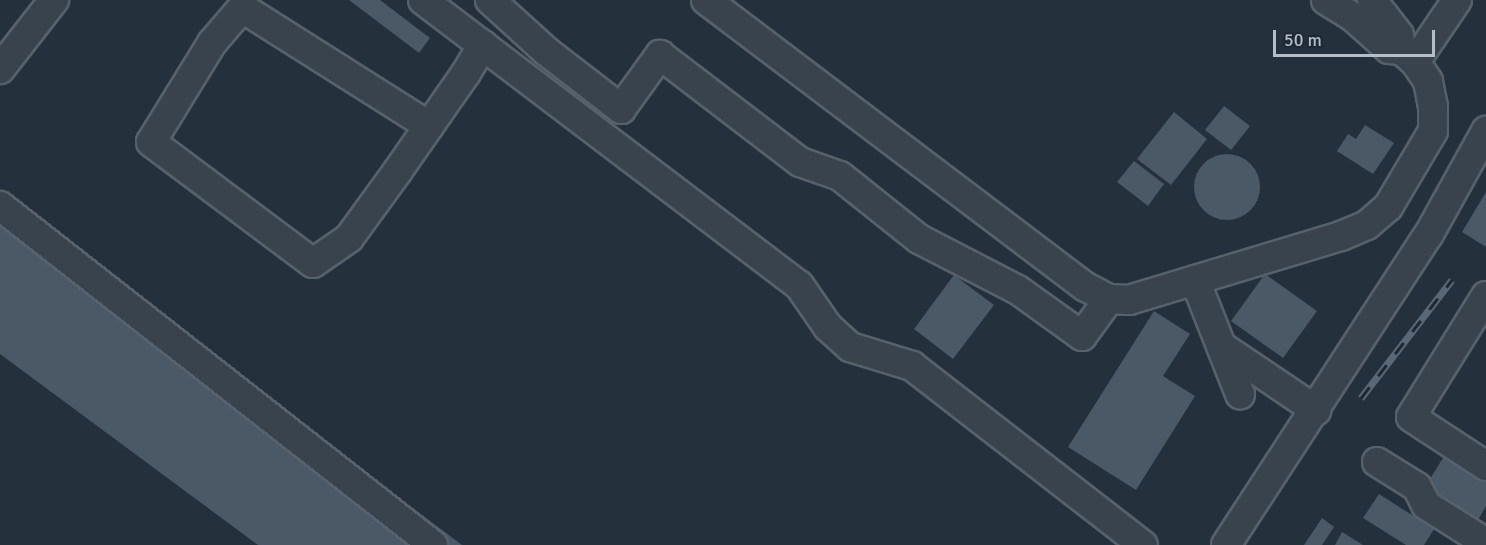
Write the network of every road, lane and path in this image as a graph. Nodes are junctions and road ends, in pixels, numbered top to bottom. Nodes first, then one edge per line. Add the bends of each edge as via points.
1 (54, 0) edge
2 (423, 0) edge
3 (490, 0) edge
4 (706, 0) edge
5 (1326, 0) edge
6 (1372, 0) edge
7 (1457, 0) edge
8 (483, 45) junction
9 (1408, 56) junction
10 (0, 69) edge
11 (429, 126) junction
12 (1486, 131) edge
13 (0, 206) edge
14 (1195, 280) junction
15 (1486, 296) edge
16 (1109, 299) junction
17 (1221, 346) junction
18 (1240, 394) dead end
19 (1316, 410) junction
20 (1377, 462) dead end
21 (1486, 466) edge
22 (1486, 543) edge
23 (433, 545) edge
24 (1143, 545) edge
25 (1226, 545) edge

1 - 10 lane
2 - 8 lane
3 - 16 lane via 546,51 621,109 660,55 800,162 840,176 919,239 1018,290 1082,336
4 - 16 lane via 1086,287
5 - 9 lane via 1353,17 1389,49
6 - 9 lane via 1399,35
7 - 9 lane
8 - 11 lane
8 - 24 lane via 798,285 828,327 850,347 912,366
9 - 14 lane via 1428,81 1433,131 1388,207 1367,225 1341,236
11 - 11 lane via 349,238 313,263 151,142 212,43 242,8
12 - 19 lane via 1429,234
13 - 23 lane
14 - 16 lane via 1129,300
14 - 17 lane
15 - 21 lane via 1411,417
17 - 18 lane
17 - 19 lane
19 - 25 lane
20 - 22 lane via 1417,487 1426,505

